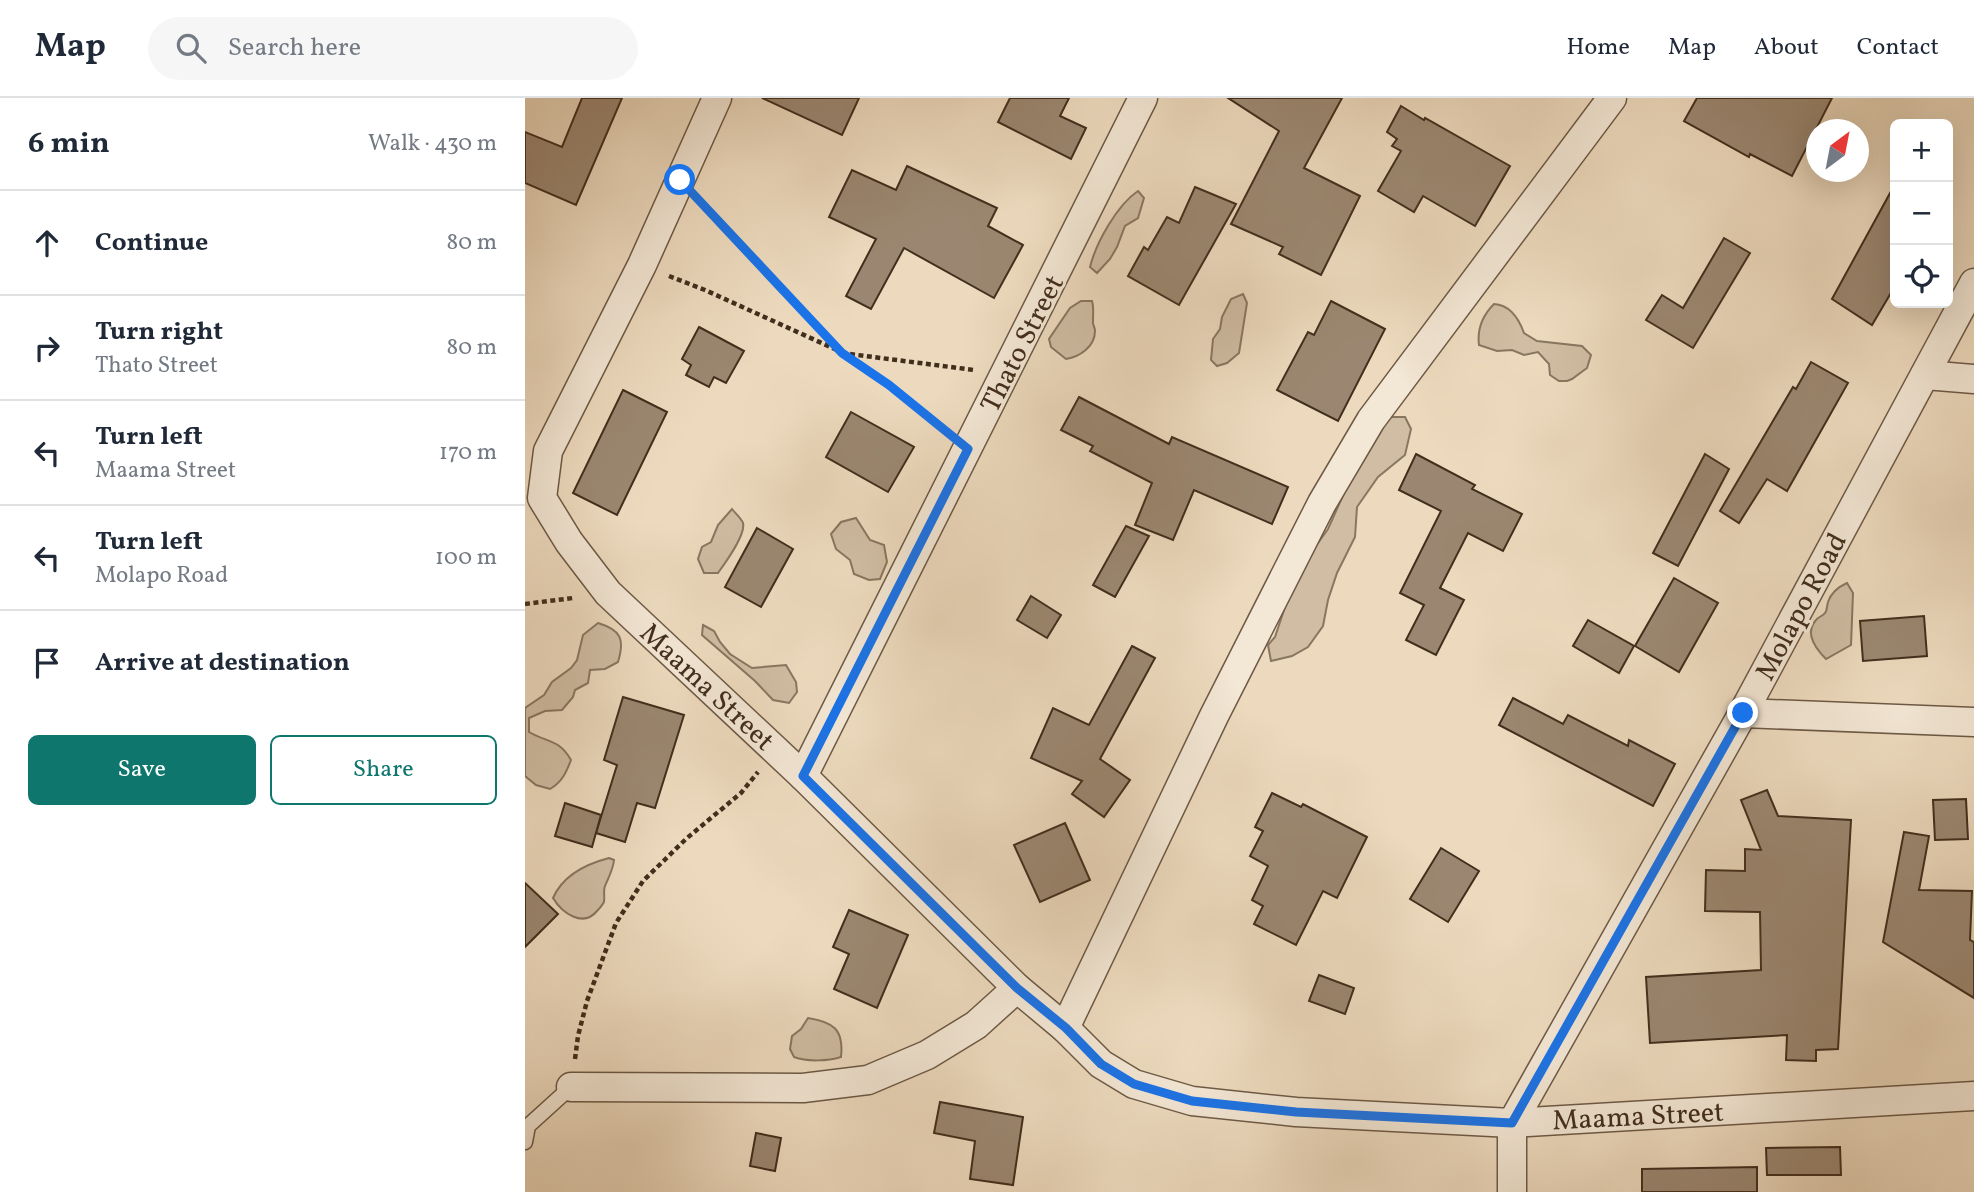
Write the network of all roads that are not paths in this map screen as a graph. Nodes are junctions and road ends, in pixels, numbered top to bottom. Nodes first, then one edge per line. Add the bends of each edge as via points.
1 (717, 98) edge
2 (1143, 98) edge
3 (1612, 98) edge
4 (1974, 283) edge
5 (1925, 375) junction
6 (1974, 379) edge
7 (1743, 713) junction
8 (1974, 722) edge
9 (803, 776) junction
10 (1017, 988) junction
11 (1066, 1028) junction
12 (571, 1087) joint
13 (1974, 1096) edge
14 (1512, 1123) junction
15 (525, 1142) edge
16 (1513, 1192) edge

1 - 9 street, Maama Street via 642,265 548,451 542,498 608,593
2 - 9 street, Thato Street
3 - 11 street via 1371,420 1322,503 1214,716
4 - 5 street, Molapo Road
5 - 6 street
5 - 7 street, Molapo Road
7 - 8 street
7 - 14 street, Molapo Road
9 - 10 street, Maama Street
10 - 11 street, Maama Street
10 - 12 street via 976,1025 927,1055 867,1080 803,1088
11 - 14 street, Maama Street via 1101,1064 1134,1084 1192,1101 1296,1112
12 - 15 lane via 528,1126
13 - 14 street, Maama Street
14 - 16 street

